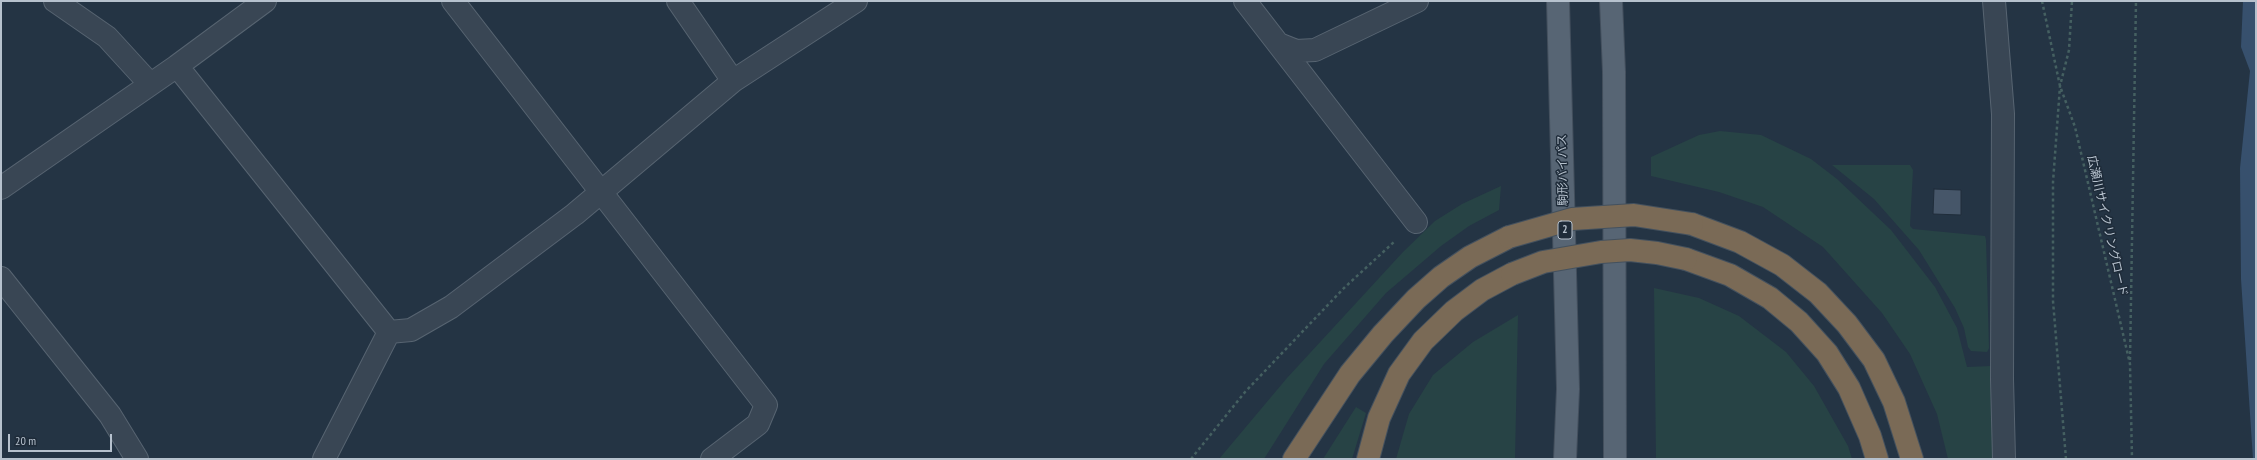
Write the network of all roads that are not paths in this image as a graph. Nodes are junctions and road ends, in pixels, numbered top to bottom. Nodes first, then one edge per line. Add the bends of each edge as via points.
1 (55, 1) edge
2 (265, 1) edge
3 (453, 1) edge
4 (678, 1) edge
5 (856, 1) edge
6 (1246, 1) edge
7 (1417, 1) edge
8 (1558, 1) edge
9 (1611, 1) edge
10 (1994, 1) edge
11 (1281, 45) junction
12 (177, 66) junction
13 (733, 80) junction
14 (150, 84) junction
15 (1, 188) edge
16 (600, 191) junction
17 (1416, 222) road end
18 (1, 278) edge
19 (389, 332) junction
20 (137, 459) edge
21 (324, 459) edge
22 (712, 459) edge
23 (1294, 459) edge
24 (1368, 459) edge
25 (1565, 459) edge
26 (1615, 459) edge
27 (1877, 459) edge
28 (1912, 459) edge
29 (2004, 459) edge

1 - 14 street via 107,37
2 - 12 street
3 - 16 street
4 - 13 street
5 - 13 street
6 - 11 street
7 - 11 street via 1315,50 1296,51
8 - 25 main road, 駒形バイパス / 2 via 1568,389
9 - 26 main road via 1614,72
10 - 29 street via 2002,114
11 - 17 street
12 - 14 street
12 - 19 street
13 - 16 street
14 - 15 street
16 - 19 street via 575,214 451,307 411,330
16 - 22 street via 766,405 758,424
18 - 20 street via 110,414
19 - 21 street
23 - 28 highway, bridge via 1350,374 1383,334 1416,299 1470,257 1509,237 1572,220 1634,216 1692,224 1740,242 1782,265 1818,293 1874,360 1894,402
24 - 27 highway, bridge via 1379,418 1399,374 1423,341 1454,311 1482,290 1512,274 1543,262 1602,252 1644,251 1686,259 1730,275 1770,298 1799,322 1827,353 1849,388

